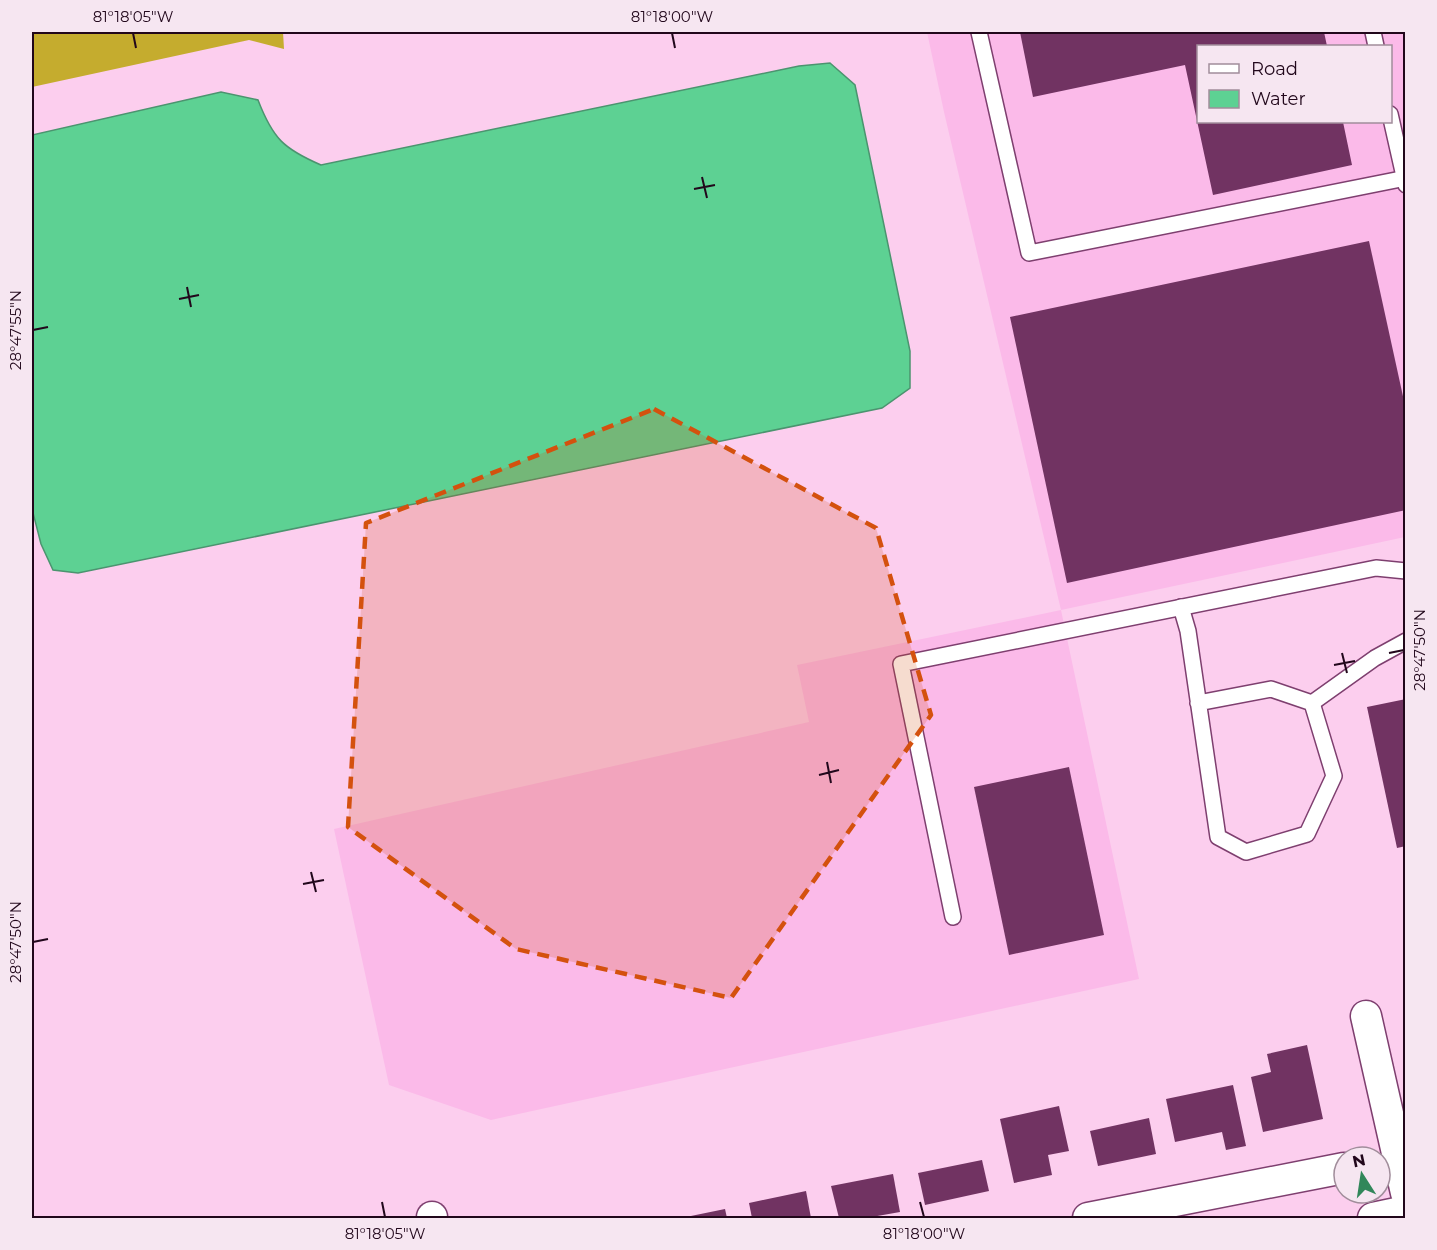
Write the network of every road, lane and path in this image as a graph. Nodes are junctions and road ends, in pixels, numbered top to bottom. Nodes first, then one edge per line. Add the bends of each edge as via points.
1 (979, 32) edge
2 (1392, 123) edge
3 (1405, 180) edge
4 (1406, 571) edge
5 (1181, 608) junction
6 (1406, 641) edge
7 (1198, 703) junction
8 (1312, 704) junction
9 (953, 917) dead end
10 (1366, 1016) dead end
11 (1394, 1158) edge
12 (1332, 1170) edge
13 (1406, 1193) edge
14 (1406, 1211) edge
15 (1088, 1218) edge
16 (1373, 1218) edge

1 - 3 lane via 1029,253
2 - 3 lane
4 - 5 lane via 1376,568
5 - 7 lane
5 - 9 lane via 901,664
6 - 8 lane via 1375,658
7 - 8 lane via 1271,689
7 - 8 lane via 1218,837 1246,852 1307,834 1334,776
10 - 11 street
11 - 13 street
12 - 15 street
14 - 16 street

